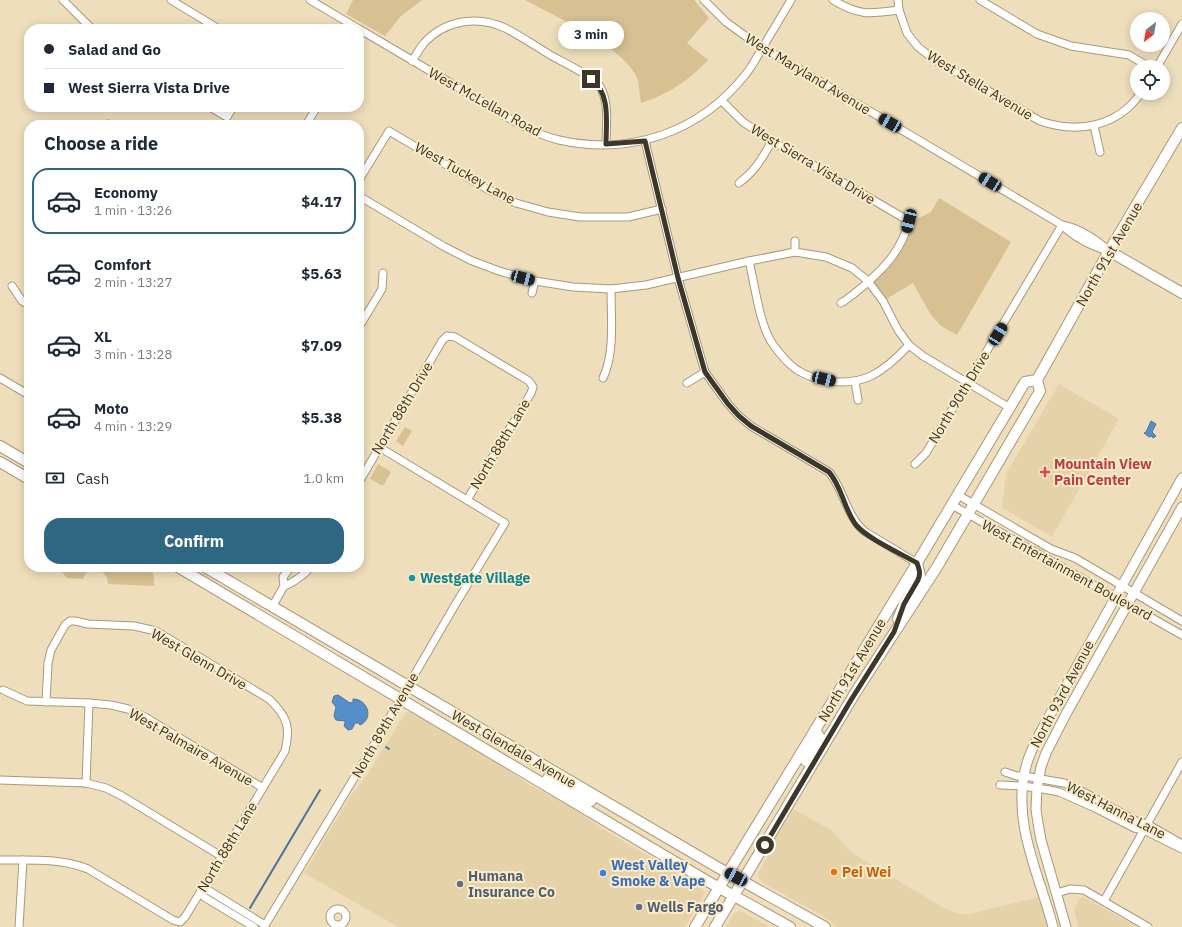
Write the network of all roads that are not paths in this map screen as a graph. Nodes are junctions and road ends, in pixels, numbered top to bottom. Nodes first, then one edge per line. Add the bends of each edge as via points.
1 (63, 0) edge
2 (171, 0) edge
3 (704, 0) edge
4 (791, 0) edge
5 (834, 0) edge
6 (898, 0) edge
7 (980, 0) edge
8 (312, 1) edge
9 (899, 10) junction
10 (87, 24) edge
11 (211, 24) edge
12 (348, 24) edge
13 (1182, 24) edge
14 (364, 34) edge
15 (763, 48) junction
16 (1137, 60) edge
17 (1161, 60) edge
18 (412, 61) junction
19 (722, 100) junction
20 (1135, 100) edge
21 (218, 112) edge
22 (230, 112) edge
23 (1094, 126) junction
24 (1182, 128) edge
25 (645, 141) junction
26 (772, 142) junction
27 (606, 144) junction
28 (1100, 152) dead end
29 (364, 172) edge
30 (739, 183) dead end
31 (364, 199) edge
32 (662, 209) junction
33 (1062, 225) junction
34 (795, 241) dead end
35 (1109, 251) junction
36 (795, 252) junction
37 (749, 261) junction
38 (384, 272) dead end
39 (678, 278) junction
40 (536, 281) junction
41 (868, 282) junction
42 (12, 286) dead end
43 (611, 289) junction
44 (532, 293) dead end
45 (1182, 293) edge
46 (24, 302) edge
47 (841, 303) dead end
48 (364, 318) edge
49 (909, 345) junction
50 (705, 372) junction
51 (0, 378) edge
52 (604, 378) dead end
53 (1037, 380) junction
54 (855, 381) junction
55 (687, 382) dead end
56 (968, 383) junction
57 (533, 387) joint
58 (24, 392) edge
59 (858, 400) dead end
60 (1010, 408) junction
61 (0, 446) edge
62 (378, 447) junction
63 (24, 460) edge
64 (0, 462) edge
65 (914, 464) dead end
66 (364, 473) edge
67 (24, 476) edge
68 (1182, 478) edge
69 (958, 495) junction
70 (467, 500) junction
71 (973, 504) junction
72 (952, 505) junction
73 (1182, 507) edge
74 (967, 515) junction
75 (917, 563) junction
76 (186, 572) edge
77 (214, 572) edge
78 (288, 572) edge
79 (294, 572) edge
80 (305, 572) edge
81 (296, 578) junction
82 (1122, 585) junction
83 (284, 586) junction
84 (1134, 593) junction
85 (1115, 597) junction
86 (1127, 604) junction
87 (272, 606) junction
88 (265, 619) junction
89 (1182, 621) edge
90 (894, 632) junction
91 (1182, 635) edge
92 (408, 687) junction
93 (2, 690) dead end
94 (401, 698) junction
95 (46, 702) junction
96 (89, 703) junction
97 (288, 726) joint
98 (816, 730) junction
99 (1182, 762) edge
100 (512, 764) junction
101 (1005, 772) dead end
102 (1024, 776) junction
103 (1038, 778) junction
104 (0, 780) edge
105 (86, 783) junction
106 (572, 783) junction
107 (1000, 785) dead end
108 (1023, 786) junction
109 (263, 788) junction
110 (1037, 788) junction
111 (795, 793) junction
112 (563, 794) junction
113 (620, 811) junction
114 (1146, 827) junction
115 (1182, 844) edge
116 (1182, 849) edge
117 (221, 856) junction
118 (0, 860) edge
119 (23, 860) junction
120 (728, 873) junction
121 (743, 881) junction
122 (719, 887) junction
123 (201, 891) junction
124 (1057, 893) junction
125 (734, 896) junction
126 (1104, 901) junction
127 (264, 926) edge
128 (19, 927) edge
129 (254, 927) edge
130 (695, 927) edge
131 (715, 927) edge
132 (790, 927) edge
133 (825, 927) edge
134 (1053, 927) edge
135 (1066, 927) edge
136 (1148, 927) edge

1 - 10 street
2 - 11 street
3 - 15 street, West Maryland Avenue via 726,22
4 - 15 street
5 - 9 street via 857,12
6 - 9 street, West Stella Avenue
7 - 16 street via 1037,34 1071,46 1118,52
8 - 12 street, West McLellan Road
9 - 23 street, West Stella Avenue via 907,33 918,47 935,60 1040,121 1080,128
13 - 17 street
14 - 18 street, West McLellan Road
15 - 19 street via 746,74
15 - 33 street, West Maryland Avenue
18 - 27 street, West McLellan Road via 510,119 541,134 564,141
18 - 27 street via 431,36 448,26 466,21 480,21 505,28 598,84 604,95
19 - 25 street via 678,129
19 - 26 street, West Sierra Vista Drive via 743,122
20 - 23 street via 1120,114
21 - 22 street via 227,117
23 - 28 street
24 - 35 main road, North 91st Avenue
25 - 27 street, West McLellan Road
25 - 32 street
26 - 30 street via 758,167
26 - 41 street, West Sierra Vista Drive via 909,221 906,235 892,257
29 - 32 street, West Tuckey Lane via 389,131 487,189 516,203 580,217 628,217
31 - 40 street via 470,260
32 - 39 street
33 - 35 street, West Maryland Avenue via 1080,231
33 - 56 street, North 90th Drive
34 - 36 street
35 - 45 main road, West Maryland Avenue
35 - 53 main road, North 91st Avenue
36 - 37 street
36 - 41 street via 826,257 852,268
37 - 39 street
37 - 54 street via 765,328 772,343 787,362 811,376 836,382
38 - 48 street via 382,289
39 - 43 street
39 - 50 street
40 - 43 street via 573,287
40 - 44 street
41 - 47 street via 852,297
41 - 49 street via 883,301
42 - 46 street
43 - 52 street via 611,356
49 - 54 street via 885,367 871,376
49 - 56 street
50 - 55 street
50 - 75 street via 728,404 751,426 829,472 835,479 857,525
51 - 58 street
53 - 60 main road, North 91st Avenue via 1025,382
53 - 71 main road, North 91st Avenue via 1040,391
54 - 59 street
56 - 60 street
56 - 65 street, North 90th Drive via 926,453
57 - 62 street, North 88th Drive via 529,381 455,338 447,336
57 - 70 street, North 88th Lane
60 - 69 main road, North 91st Avenue
61 - 63 main road
62 - 66 street, North 88th Drive
62 - 70 street
64 - 67 main road
68 - 82 street, North 93rd Avenue
69 - 71 street, West Entertainment Boulevard
69 - 72 main road, North 91st Avenue
70 - 92 street, North 89th Avenue via 505,523
71 - 74 main road, North 91st Avenue
71 - 82 street, West Entertainment Boulevard via 1047,547 1075,558
72 - 74 street, West Entertainment Boulevard
72 - 75 main road, North 91st Avenue
73 - 84 street, North 93rd Avenue
74 - 85 street, West Entertainment Boulevard
74 - 90 main road, North 91st Avenue via 937,567
75 - 90 main road via 920,576 904,604
75 - 98 main road, North 91st Avenue
76 - 88 main road, West Glendale Avenue
77 - 87 main road, West Glendale Avenue
78 - 83 street via 283,577
79 - 81 street
80 - 81 street
81 - 83 street
82 - 84 street, West Entertainment Boulevard
82 - 85 street, North 93rd Avenue
83 - 87 street
84 - 86 street, North 93rd Avenue
84 - 89 street, West Entertainment Boulevard
85 - 86 street, West Entertainment Boulevard
85 - 102 street, North 93rd Avenue via 1038,738
86 - 91 street, West Entertainment Boulevard
86 - 103 street, North 93rd Avenue via 1051,743
87 - 88 main road
87 - 92 main road, West Glendale Avenue
88 - 94 main road, West Glendale Avenue
90 - 111 main road, North 91st Avenue
92 - 94 street, North 89th Avenue
92 - 106 main road, West Glendale Avenue
93 - 95 street, West Palmaire Avenue via 27,701
94 - 100 main road, West Glendale Avenue
94 - 127 street, North 89th Avenue
95 - 96 street, West Palmaire Avenue
95 - 97 street, West Glenn Drive via 51,650 65,625 75,621 134,626 156,632 269,699 278,708
96 - 105 street
96 - 109 street, West Palmaire Avenue via 119,706 137,712
97 - 109 street, North 88th Lane via 285,751
98 - 111 main road via 818,739 800,773
98 - 120 main road, North 91st Avenue
99 - 114 street
100 - 106 main road via 519,761 565,787
100 - 112 main road, West Glendale Avenue
101 - 102 street, West Hanna Lane
102 - 103 street, West Hanna Lane
102 - 108 street, North 93rd Avenue
103 - 110 street, North 93rd Avenue
103 - 114 street, West Hanna Lane via 1070,785
104 - 105 street
105 - 117 street via 106,788 122,796
106 - 113 main road, West Glendale Avenue
107 - 108 street, West Hanna Lane
108 - 110 street, West Hanna Lane
108 - 134 street, North 93rd Avenue via 1024,830
109 - 117 street, North 88th Lane
110 - 114 street, West Hanna Lane via 1069,796 1134,828
110 - 124 street, North 93rd Avenue via 1036,809 1041,840
111 - 121 main road, North 91st Avenue
112 - 113 main road via 576,793 596,805
112 - 122 main road, West Glendale Avenue
113 - 120 main road, West Glendale Avenue
114 - 115 street, West Hanna Lane
114 - 116 street, West Hanna Lane
114 - 126 street
117 - 123 street, North 88th Lane
118 - 119 street
119 - 123 street, North 88th Lane via 63,861 88,869 180,922
119 - 128 street
120 - 121 main road, West Glendale Avenue
120 - 122 main road, North 91st Avenue
121 - 125 main road, North 91st Avenue
121 - 133 main road, West Glendale Avenue
122 - 125 main road, West Glendale Avenue
122 - 130 main road, North 91st Avenue
123 - 127 street via 208,890
123 - 129 street via 204,897
124 - 126 street via 1079,889
124 - 135 street, North 93rd Avenue
125 - 131 main road, North 91st Avenue
125 - 132 main road, West Glendale Avenue
126 - 136 street

